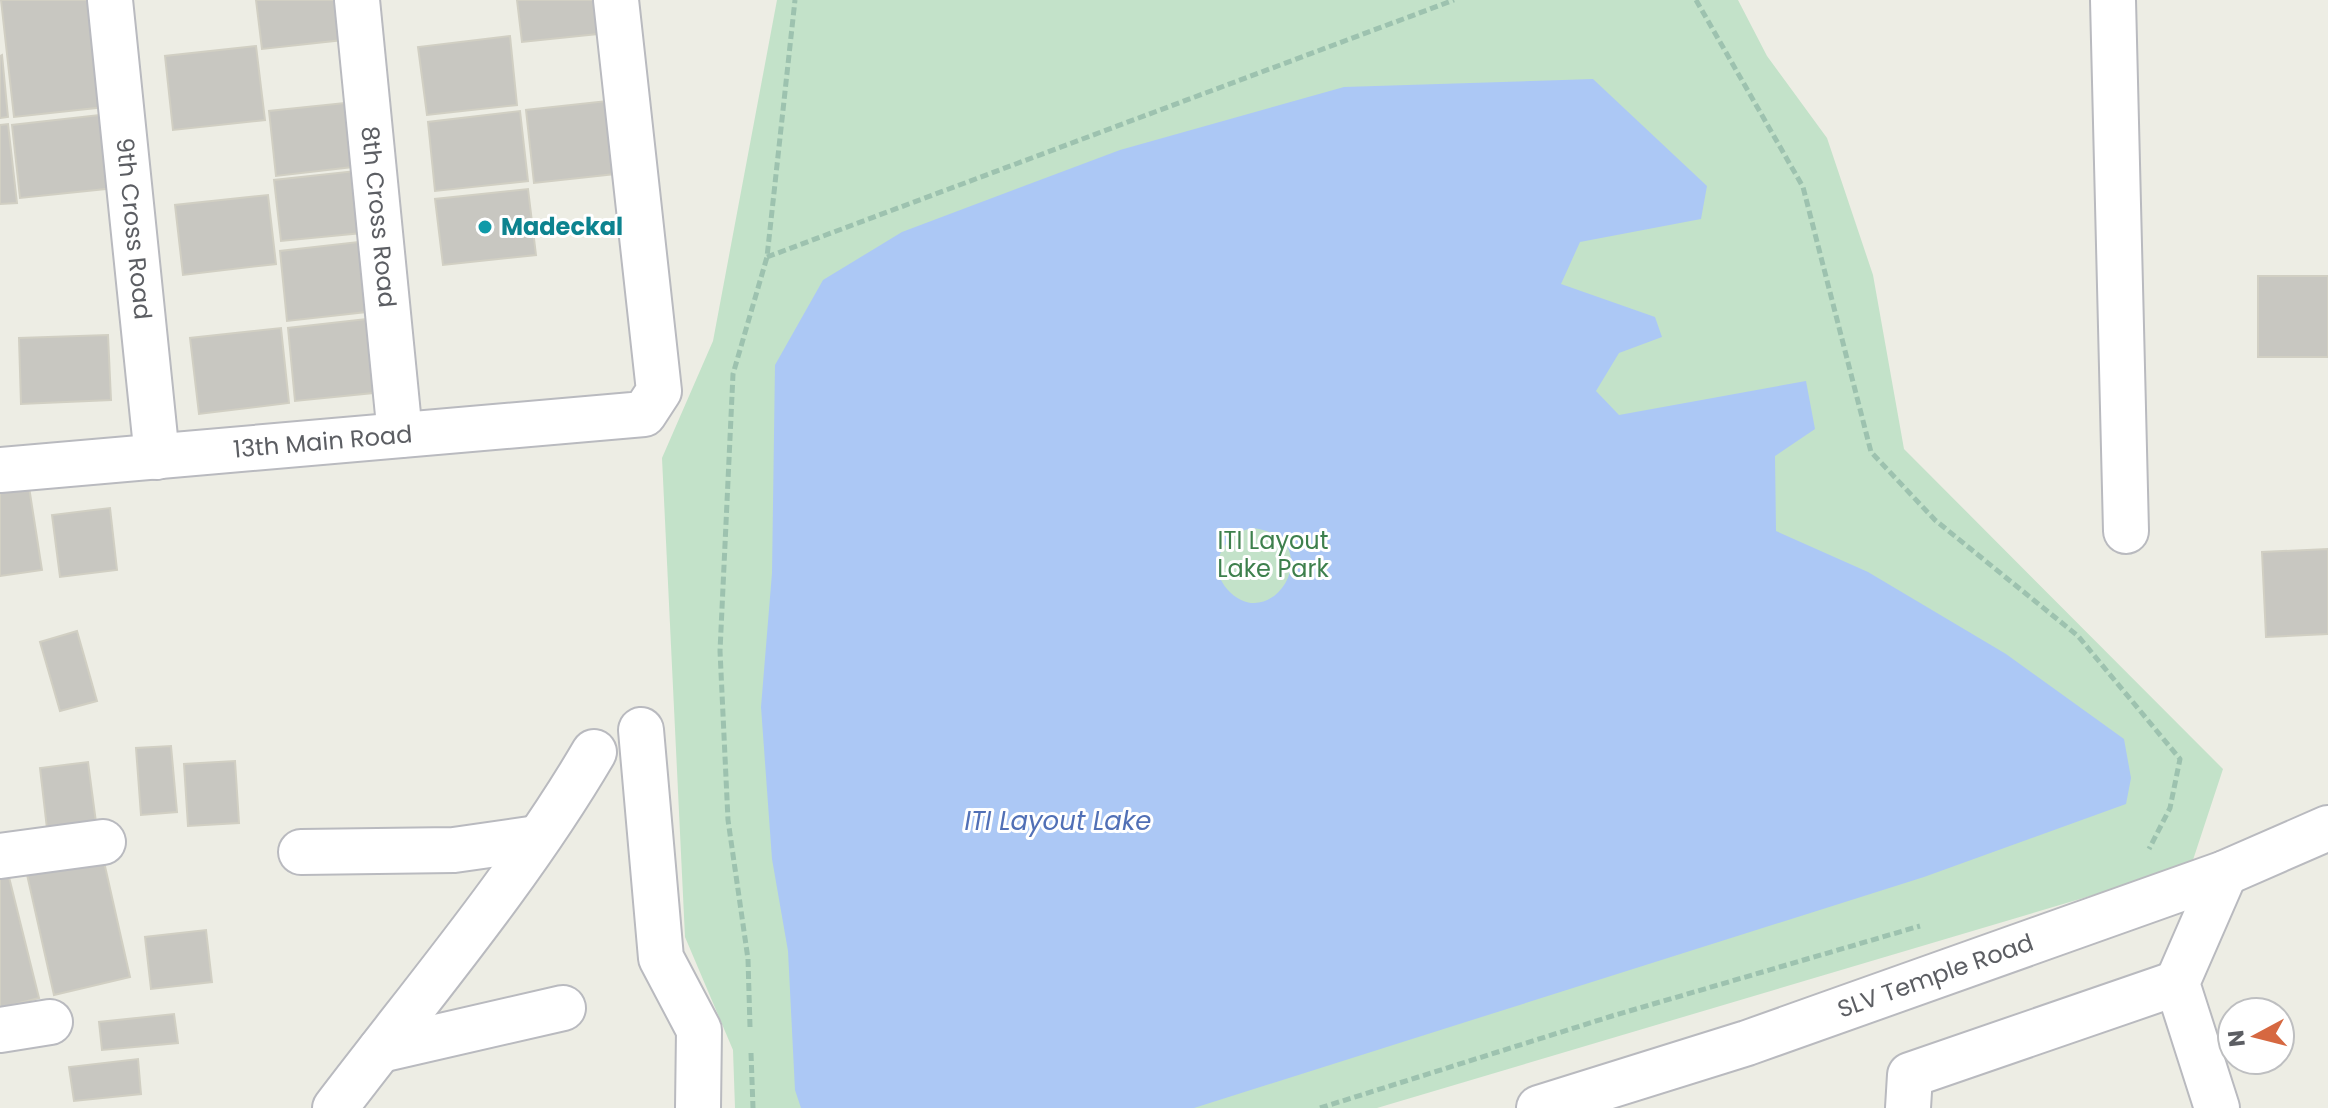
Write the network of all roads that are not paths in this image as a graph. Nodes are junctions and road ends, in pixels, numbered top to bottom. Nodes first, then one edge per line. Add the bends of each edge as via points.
1 (110, 0) edge
2 (357, 0) edge
3 (616, 0) edge
4 (2113, 0) edge
5 (400, 435) junction
6 (157, 457) junction
7 (0, 470) edge
8 (2126, 531) dead end
9 (641, 730) dead end
10 (594, 752) dead end
11 (2328, 828) edge
12 (537, 838) junction
13 (103, 842) dead end
14 (301, 852) dead end
15 (0, 856) edge
16 (2225, 873) junction
17 (2177, 983) junction
18 (563, 1008) dead end
19 (50, 1022) dead end
20 (0, 1030) edge
21 (380, 1050) junction
22 (335, 1108) edge
23 (698, 1108) edge
24 (1539, 1108) edge
25 (1908, 1108) edge
26 (2217, 1108) edge

1 - 6 street, 9th Cross Road
2 - 5 street, 8th Cross Road
3 - 5 street, 13th Main Road via 659,391 644,414
4 - 8 street
5 - 6 street, 13th Main Road
6 - 7 street, 13th Main Road
9 - 23 street via 661,958 699,1030
10 - 12 street
11 - 16 street, SLV Temple Road
12 - 14 street via 454,850
12 - 21 street
13 - 15 street
16 - 17 street
16 - 24 street, SLV Temple Road via 1747,1043
17 - 25 street via 1910,1075
17 - 26 street
18 - 21 street
19 - 20 street
21 - 22 street

